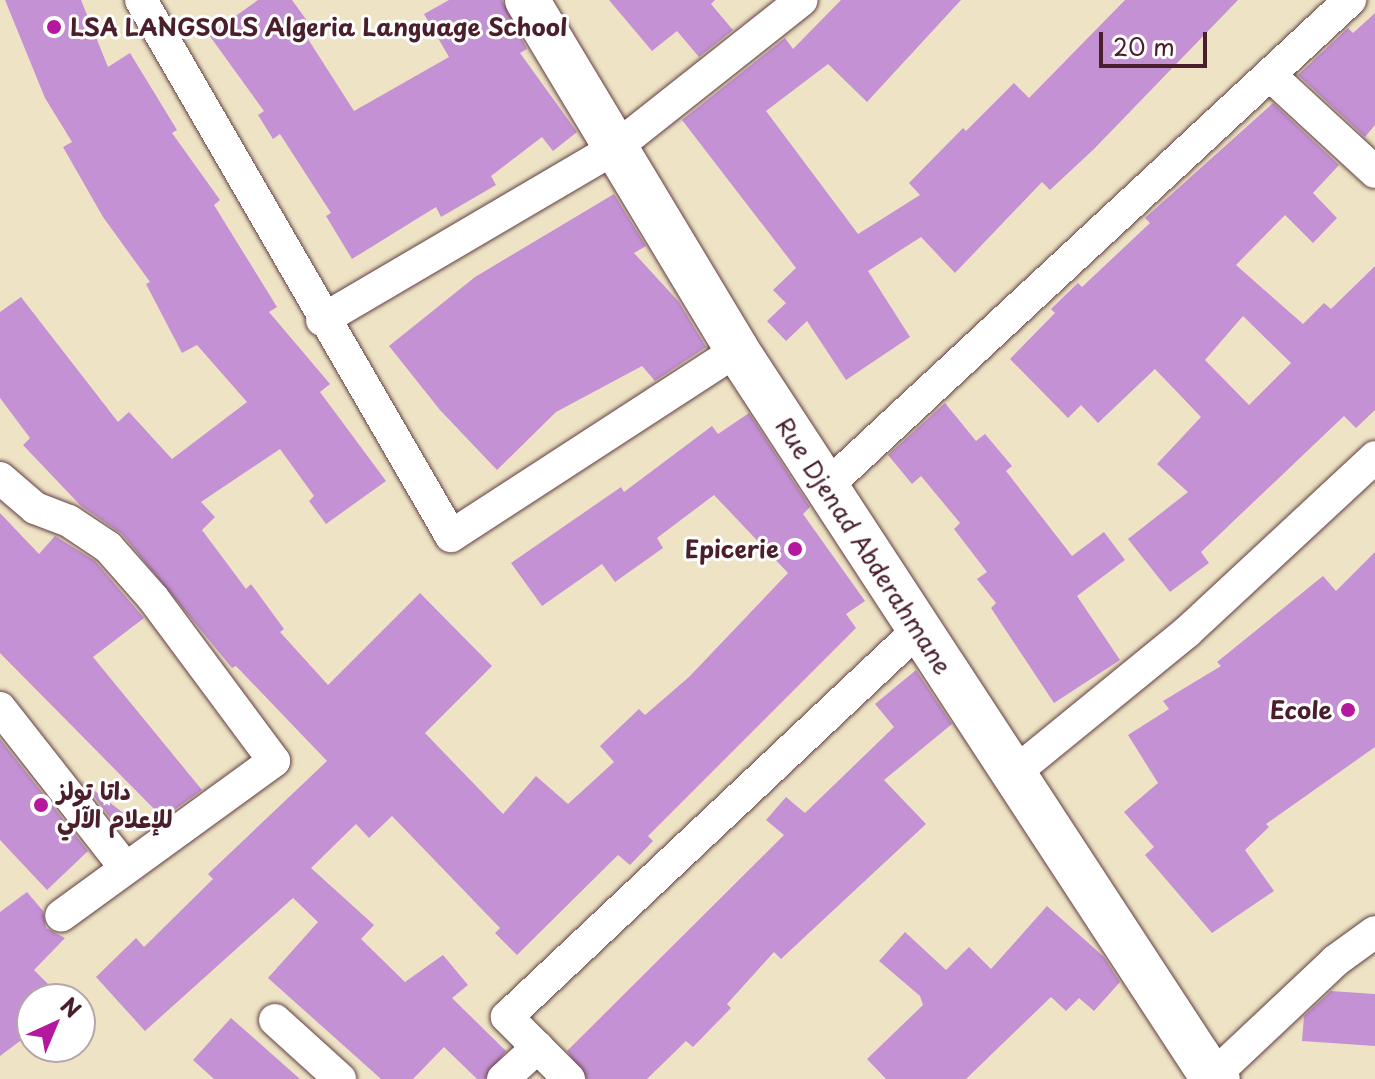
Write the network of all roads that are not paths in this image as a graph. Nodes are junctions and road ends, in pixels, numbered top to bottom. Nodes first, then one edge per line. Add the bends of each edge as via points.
1 (141, 0) edge
2 (527, 0) edge
3 (802, 0) edge
4 (1350, 0) edge
5 (1270, 75) junction
6 (615, 148) junction
7 (1375, 172) edge
8 (322, 320) junction
9 (737, 350) junction
10 (1375, 457) edge
11 (0, 478) edge
12 (828, 485) junction
13 (918, 630) junction
14 (0, 708) edge
15 (1013, 774) junction
16 (124, 866) junction
17 (61, 916) dead end
18 (1375, 932) edge
19 (275, 1020) dead end
20 (538, 1047) junction
21 (1214, 1078) edge
22 (340, 1079) edge
23 (503, 1079) edge
24 (569, 1079) edge

1 - 8 street
2 - 6 street, Rue Djenad Abderahmane
3 - 6 street
4 - 5 street
5 - 7 street
5 - 12 street
6 - 8 street
6 - 9 street, Rue Djenad Abderahmane
8 - 9 street via 451,536
9 - 12 street, Rue Djenad Abderahmane
10 - 15 street via 1187,632
11 - 16 street via 35,508 69,521 108,547 153,598 274,761
12 - 13 street, Rue Djenad Abderahmane
13 - 15 street, Rue Djenad Abderahmane
13 - 20 street via 507,1017
14 - 16 street
15 - 21 street, Rue Djenad Abderahmane
16 - 17 street
18 - 21 street via 1335,961
19 - 22 street
20 - 23 street
20 - 24 street

